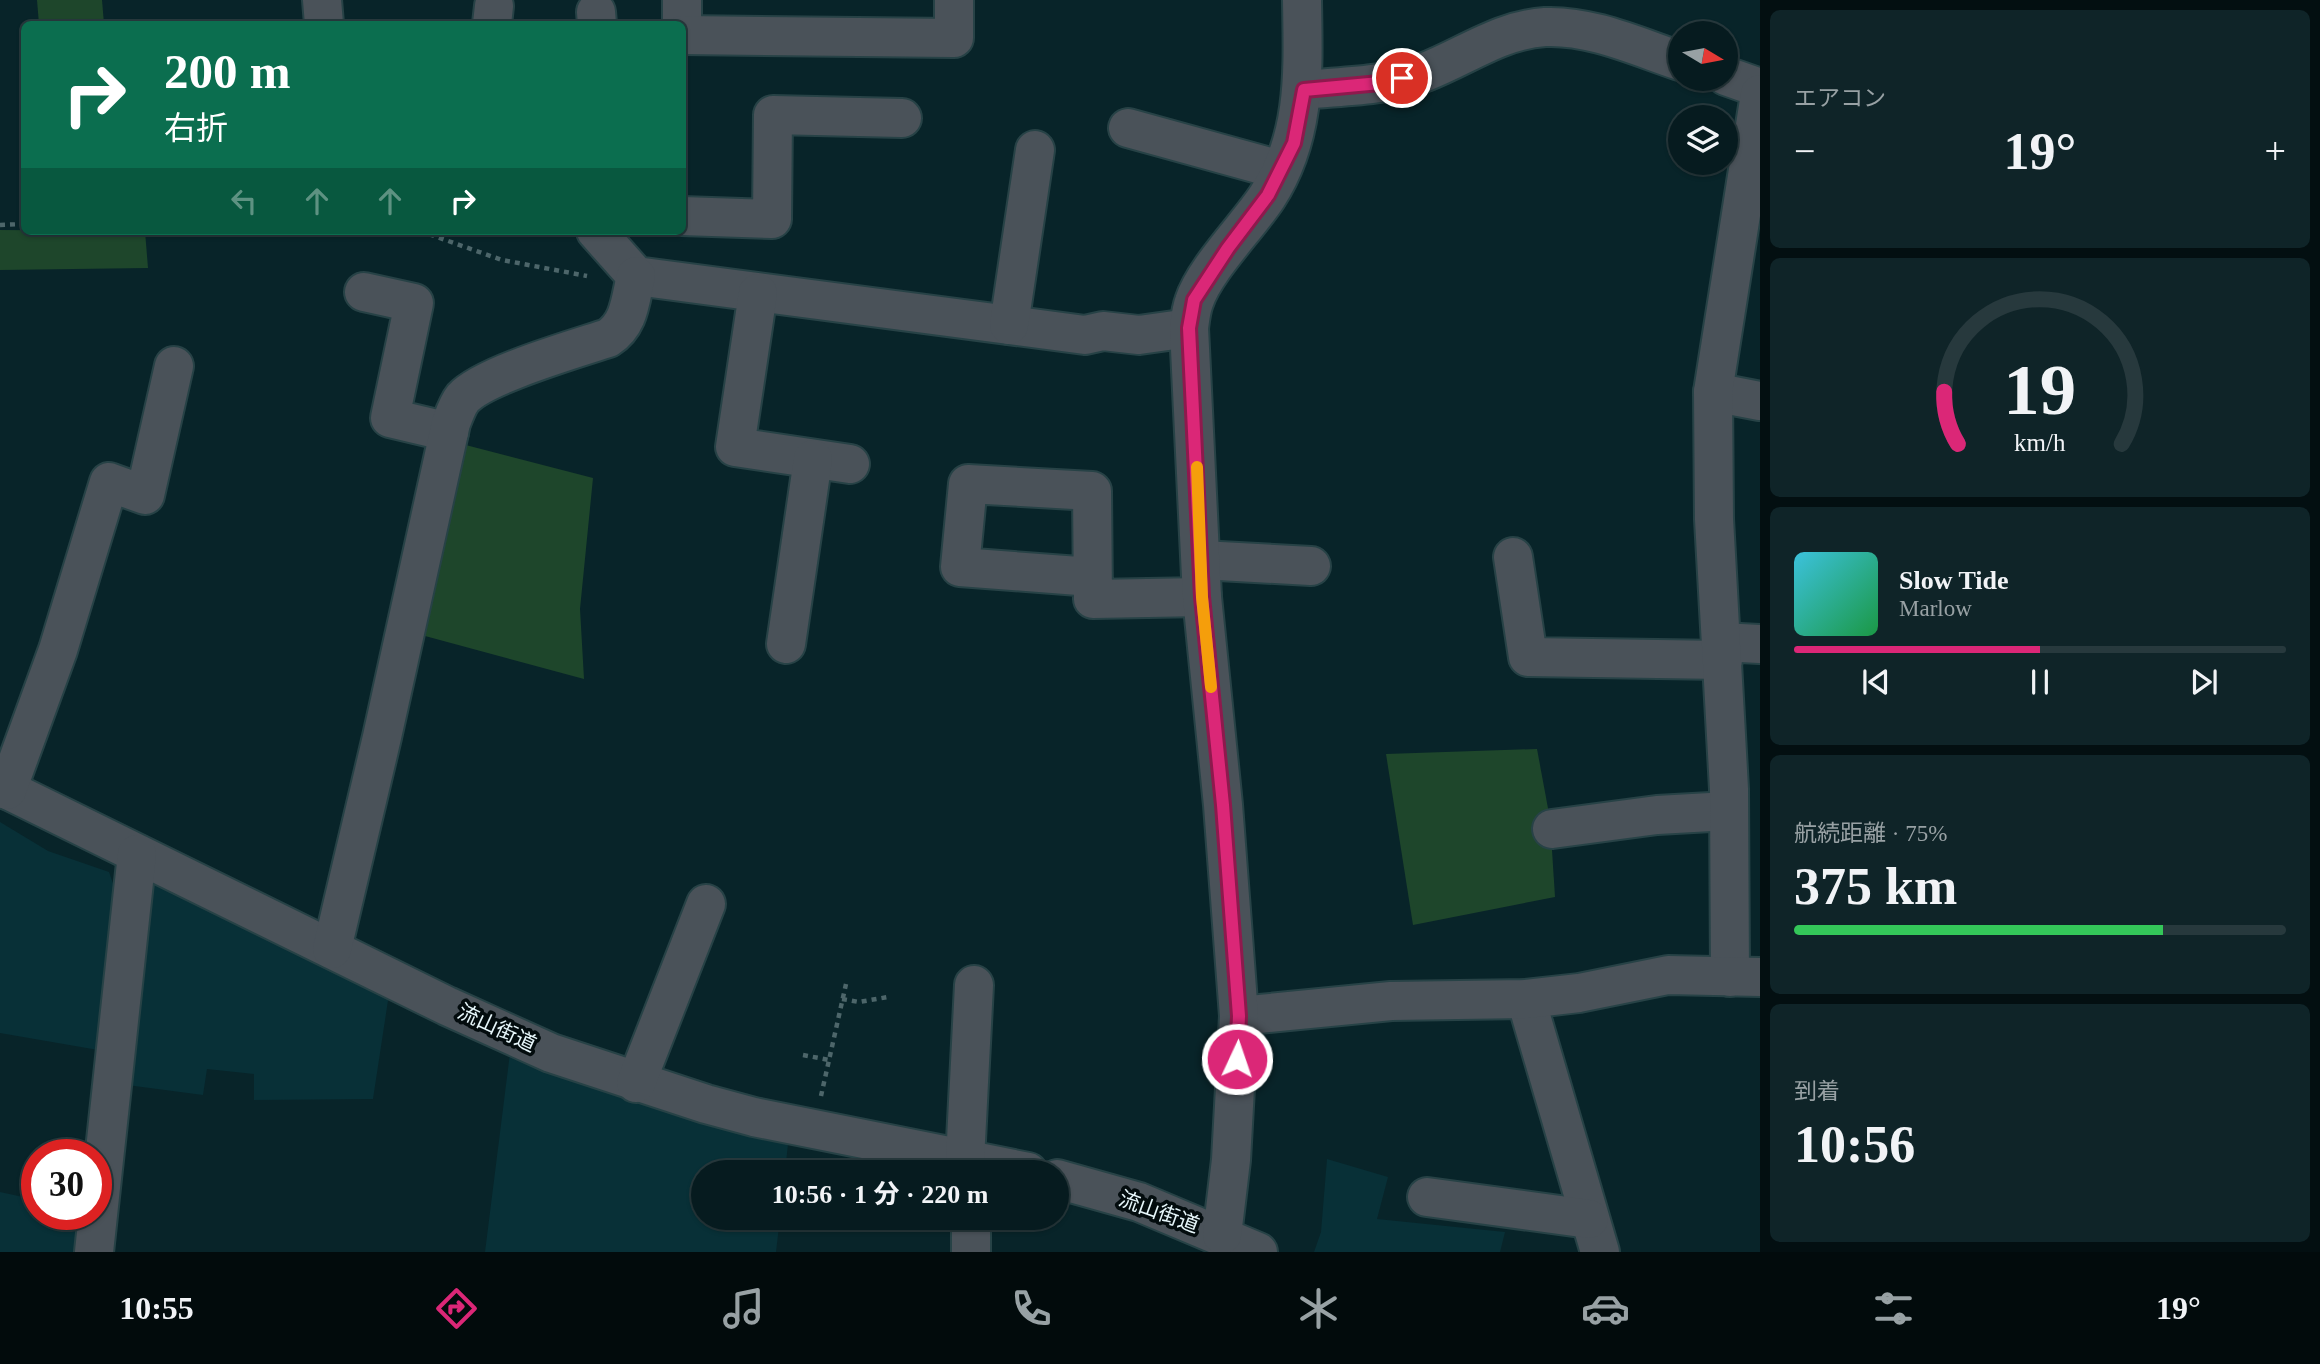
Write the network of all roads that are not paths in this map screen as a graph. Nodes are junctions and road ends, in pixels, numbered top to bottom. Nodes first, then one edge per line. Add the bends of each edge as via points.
1 (322, 0) edge
2 (682, 0) edge
3 (954, 0) edge
4 (1302, 0) edge
5 (324, 21) edge
6 (682, 21) edge
7 (686, 34) edge
8 (1668, 57) edge
9 (1738, 80) edge
10 (1760, 88) edge
11 (1304, 90) junction
12 (1760, 94) edge
13 (902, 117) dead end
14 (1128, 128) dead end
15 (1034, 150) dead end
16 (1280, 170) junction
17 (686, 216) edge
18 (599, 235) edge
19 (1745, 266) edge
20 (634, 280) junction
21 (364, 292) dead end
22 (758, 293) junction
23 (1009, 325) junction
24 (1189, 328) junction
25 (174, 366) dead end
26 (1713, 392) junction
27 (1760, 401) edge
28 (449, 432) junction
29 (813, 459) junction
30 (850, 464) dead end
31 (1513, 557) dead end
32 (1311, 566) dead end
33 (1093, 577) dead end
34 (1201, 579) junction
35 (786, 644) dead end
36 (1760, 644) edge
37 (1722, 651) junction
38 (3, 788) edge
39 (1739, 797) edge
40 (1552, 829) dead end
41 (138, 855) junction
42 (706, 904) dead end
43 (332, 949) junction
44 (1745, 977) edge
45 (974, 985) dead end
46 (1526, 999) junction
47 (1239, 1016) junction
48 (636, 1083) junction
49 (947, 1160) edge
50 (969, 1160) edge
51 (1069, 1183) edge
52 (1427, 1197) dead end
53 (971, 1230) edge
54 (1222, 1236) junction
55 (1594, 1236) edge
56 (94, 1252) edge
57 (971, 1252) edge
58 (1258, 1252) edge

1 - 5 street
2 - 6 street
3 - 7 street via 954,37
4 - 11 street
8 - 11 street via 1592,33 1549,27 1502,36 1425,72 1380,83
9 - 10 street
11 - 16 street via 1294,143
12 - 19 street
13 - 17 street via 773,115 772,219
14 - 16 street
15 - 23 street
16 - 24 street via 1268,195 1194,300
18 - 20 street
19 - 26 street
20 - 22 street
20 - 28 street via 620,330 507,373 463,398
21 - 28 street via 414,303 390,418
22 - 23 street
22 - 29 street via 735,447
23 - 24 street via 1085,335 1103,331 1139,335
24 - 34 street
25 - 38 street via 145,495 109,482 58,650
26 - 27 street
26 - 37 street
28 - 43 street
29 - 30 street
29 - 35 street
31 - 37 street via 1528,657
32 - 34 street
33 - 34 street via 1093,599
34 - 47 street
36 - 37 street
37 - 39 street
38 - 41 street, 流山街道
39 - 40 street via 1657,816
39 - 44 street
41 - 43 street, 流山街道
41 - 56 street
42 - 48 street
43 - 48 street, 流山街道 via 551,1053
44 - 46 street via 1668,975
45 - 50 street
46 - 47 street via 1391,1001
46 - 55 street
47 - 54 street
48 - 49 street, 流山街道 via 706,1104
51 - 54 street, 流山街道 via 1139,1202
52 - 55 street
53 - 57 street
54 - 58 street, 流山街道

